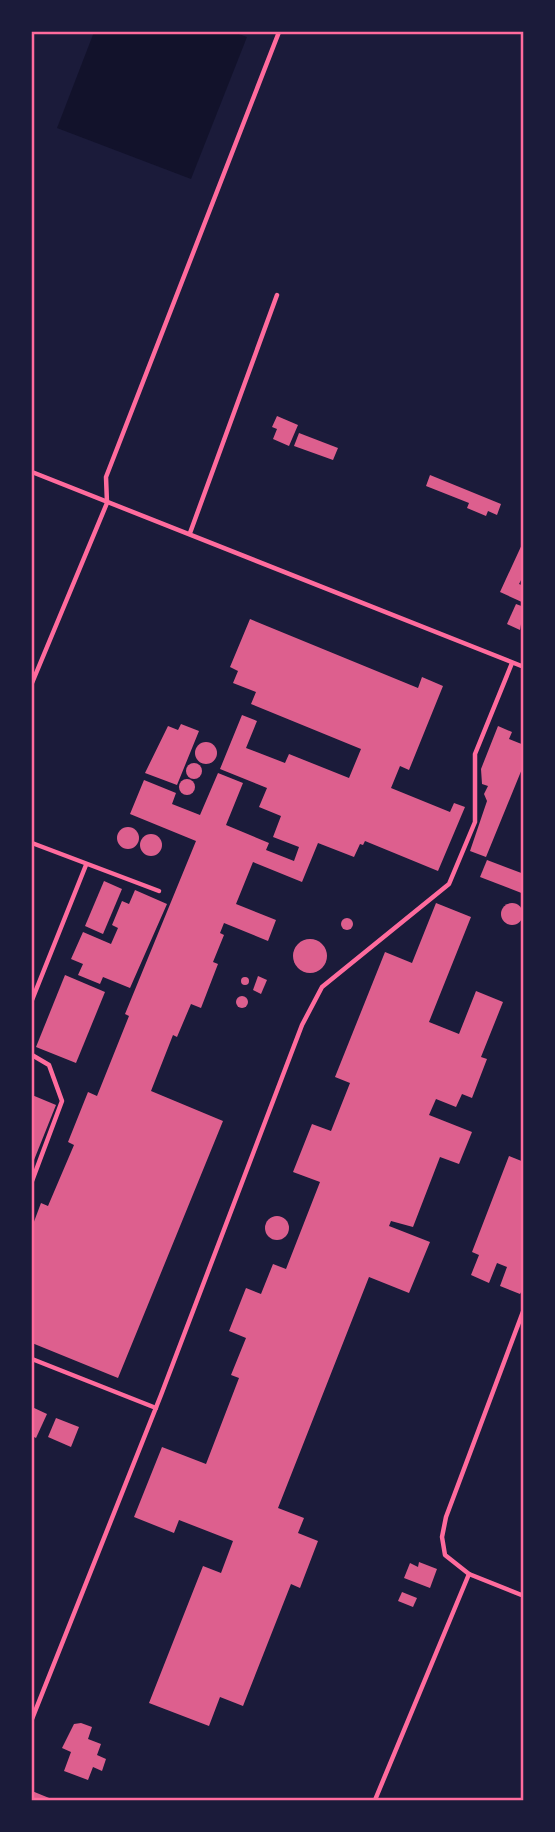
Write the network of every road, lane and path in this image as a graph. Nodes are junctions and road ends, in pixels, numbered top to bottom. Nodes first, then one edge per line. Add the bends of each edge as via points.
1 (279, 32) edge
2 (277, 295) dead end
3 (32, 472) edge
4 (107, 503) junction
5 (190, 533) junction
6 (512, 663) junction
7 (523, 667) edge
8 (32, 683) edge
9 (32, 843) edge
10 (86, 865) junction
11 (159, 891) dead end
12 (32, 1000) edge
13 (32, 1055) edge
14 (32, 1181) edge
15 (523, 1310) edge
16 (32, 1359) edge
17 (156, 1408) junction
18 (470, 1574) junction
19 (523, 1596) edge
20 (32, 1719) edge
21 (375, 1801) edge

1 - 4 lane via 106,477
2 - 5 lane
3 - 4 lane
4 - 5 lane
4 - 8 lane
5 - 6 lane
6 - 7 lane
6 - 17 lane via 475,754 475,822 449,884 322,988 302,1025
9 - 10 lane
10 - 11 lane
10 - 12 lane
13 - 14 lane via 50,1065 62,1101
15 - 18 lane via 446,1517 445,1555
16 - 17 lane
17 - 20 lane
18 - 19 lane
18 - 21 lane

